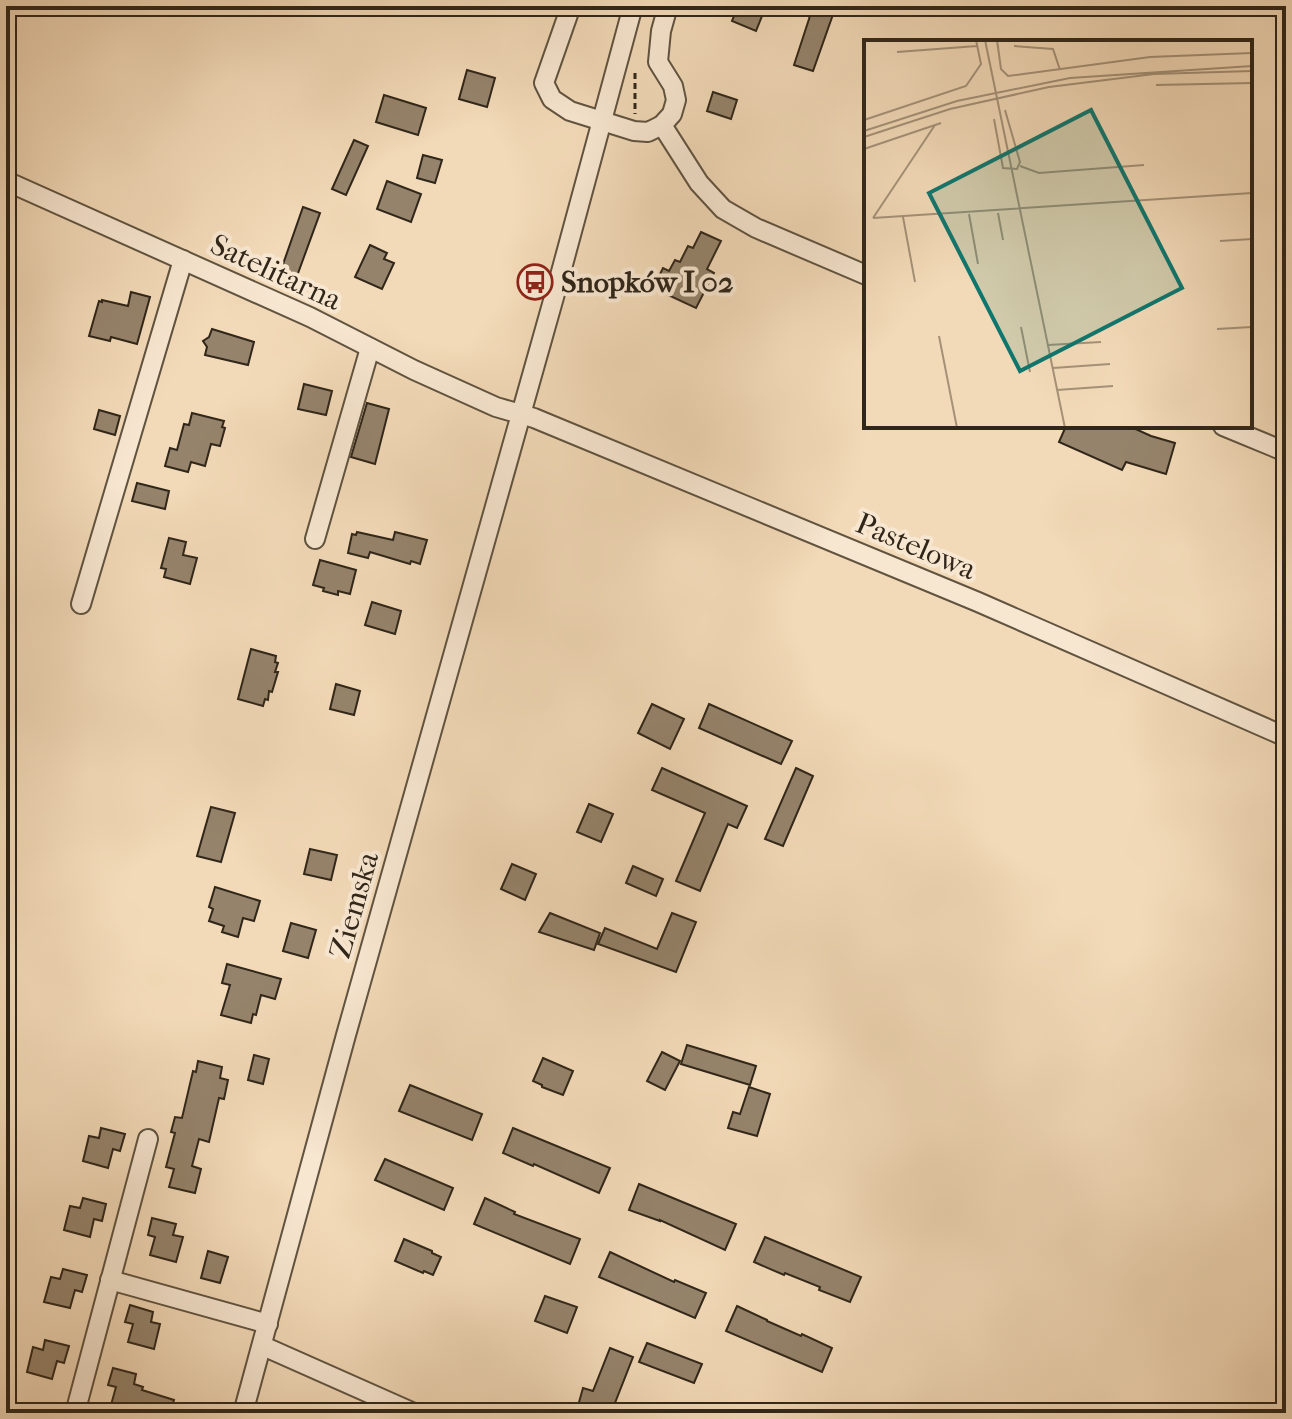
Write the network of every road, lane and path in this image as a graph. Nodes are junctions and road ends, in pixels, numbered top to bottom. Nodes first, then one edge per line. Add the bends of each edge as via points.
1 (571, 6) edge
2 (633, 6) edge
3 (668, 6) edge
4 (635, 71) dead end
5 (602, 122) junction
6 (662, 125) junction
7 (634, 131) junction
8 (6, 181) edge
9 (183, 260) junction
10 (864, 274) edge
11 (370, 348) junction
12 (521, 414) junction
13 (1228, 428) edge
14 (1286, 452) edge
15 (315, 539) dead end
16 (81, 604) dead end
17 (1286, 737) edge
18 (148, 1139) dead end
19 (110, 1280) junction
20 (268, 1324) junction
21 (263, 1346) junction
22 (75, 1413) edge
23 (243, 1413) edge
24 (414, 1413) edge

1 - 5 street via 544,83 552,99
2 - 5 street, Ziemska
3 - 6 street via 658,62 676,100
4 - 7 path
5 - 7 street
5 - 12 street, Ziemska
6 - 7 street
6 - 10 street via 699,183 723,209
8 - 9 street, Satelitarna
9 - 11 street, Satelitarna
9 - 16 street
11 - 12 street, Satelitarna
11 - 15 street
12 - 17 street, Pastelowa via 978,602
12 - 20 street, Ziemska
13 - 14 street
18 - 19 street
19 - 20 street
19 - 22 street
20 - 21 street, Ziemska
21 - 23 street, Ziemska
21 - 24 street

